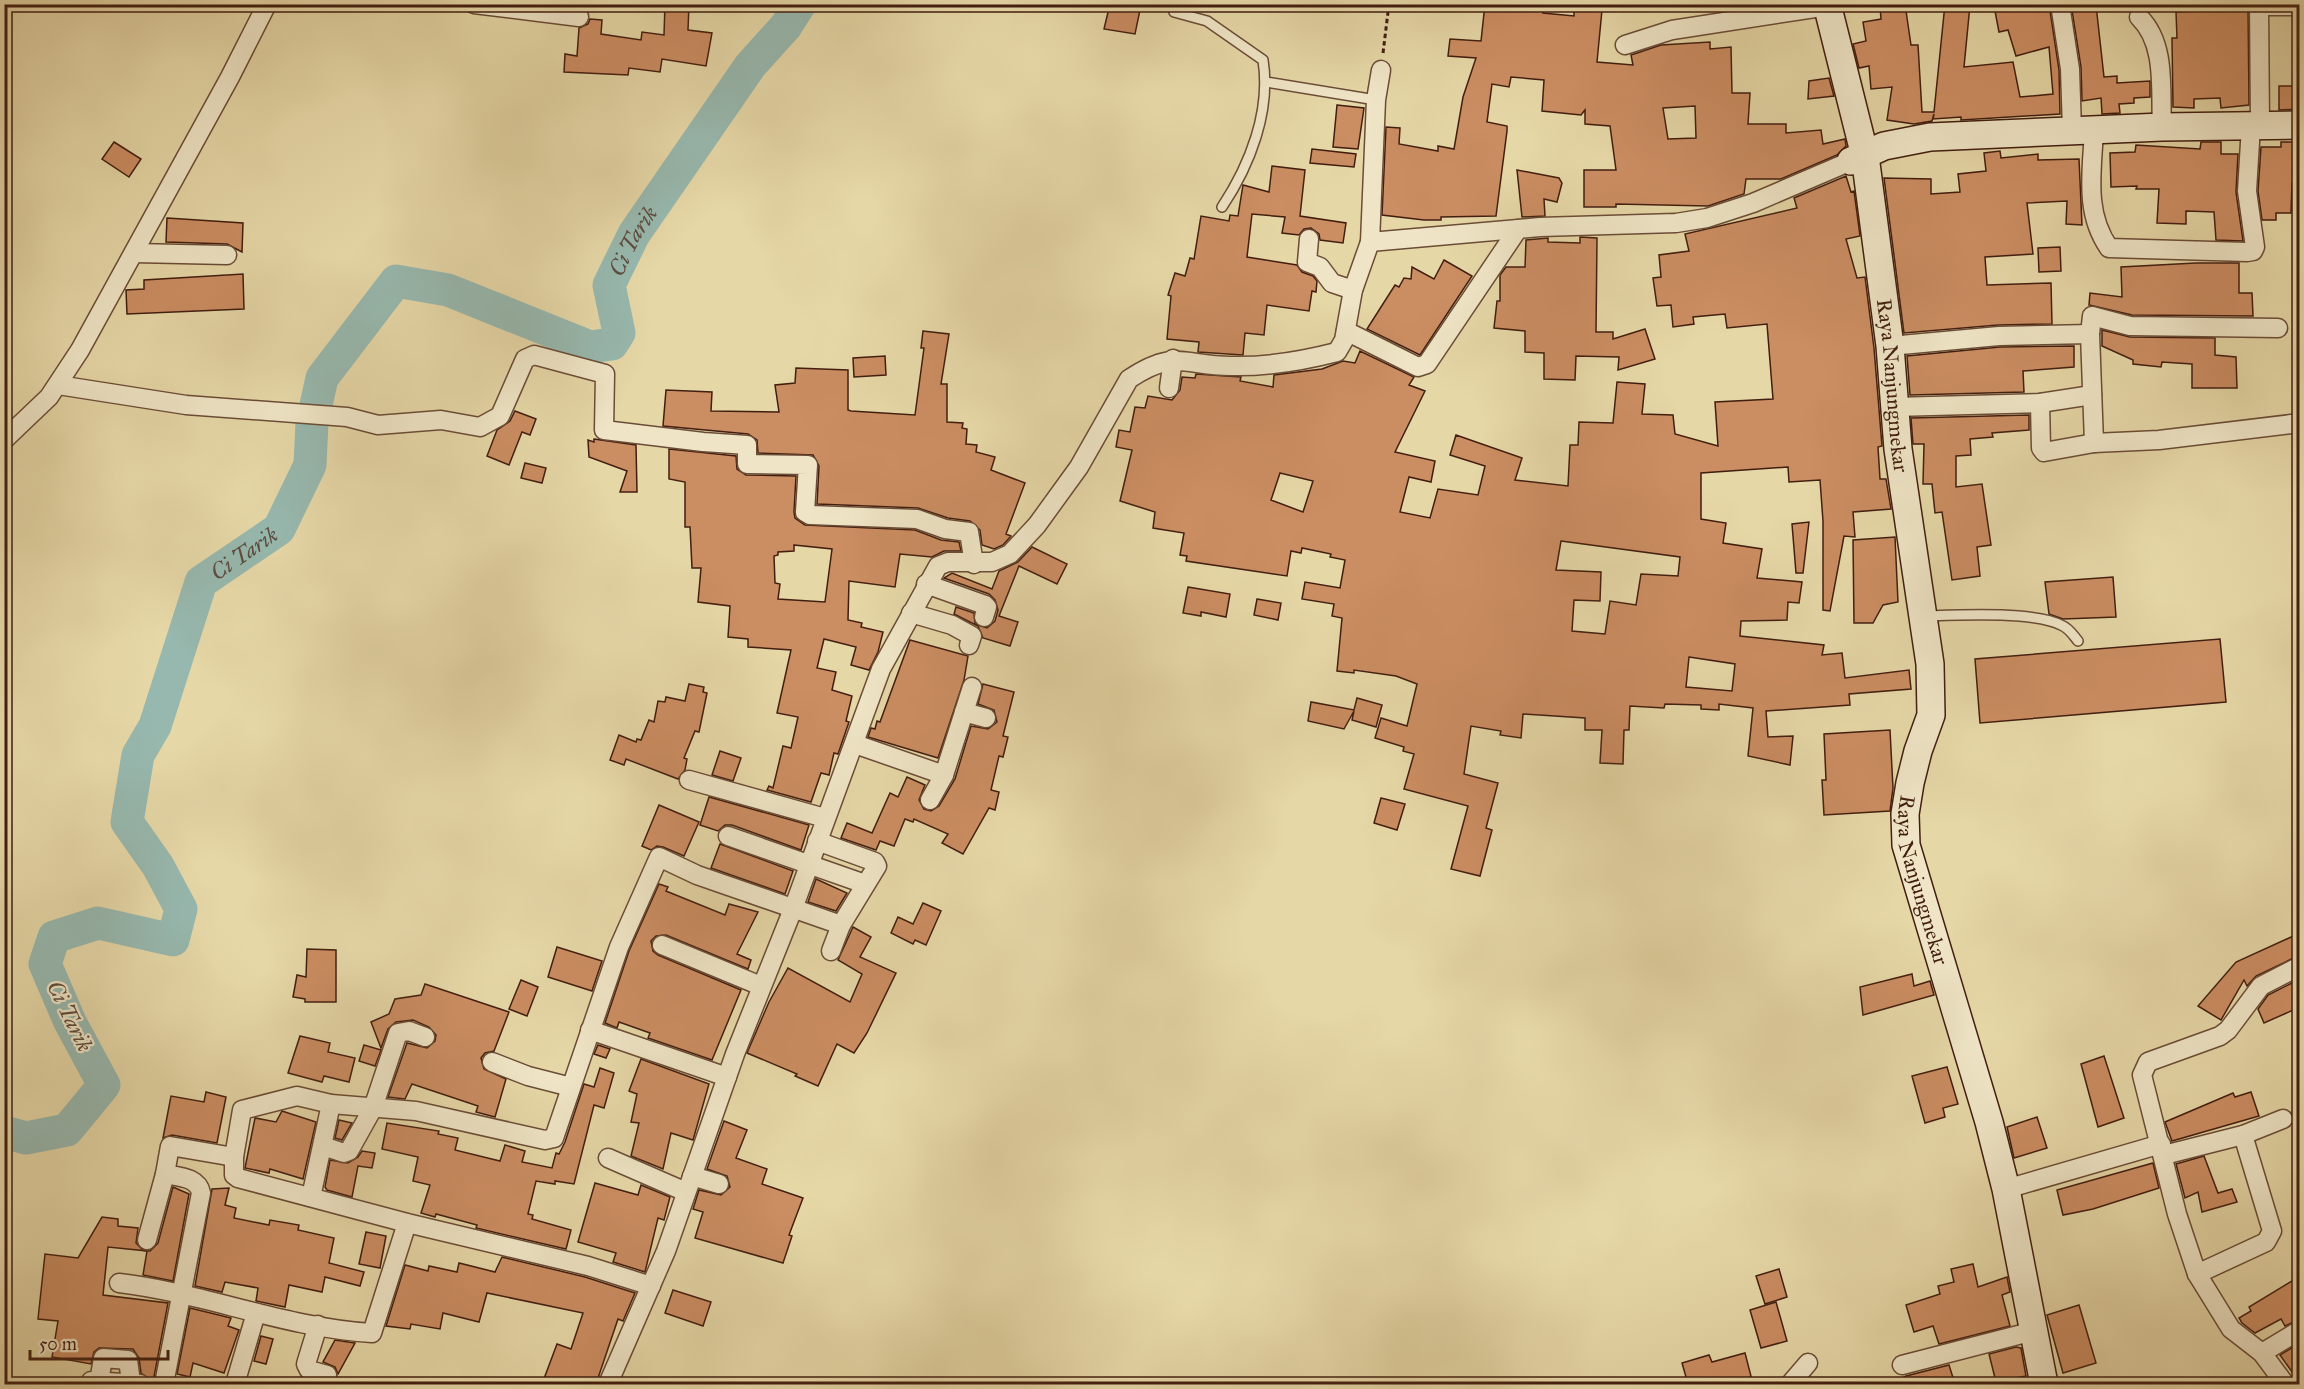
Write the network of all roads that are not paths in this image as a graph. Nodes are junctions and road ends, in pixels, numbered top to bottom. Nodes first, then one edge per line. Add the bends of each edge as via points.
1 (267, 4) edge
2 (474, 4) edge
3 (2060, 4) edge
4 (1828, 5) edge
5 (2259, 5) edge
6 (2300, 6) edge
7 (1174, 12) dead end
8 (579, 17) dead end
9 (2139, 17) dead end
10 (1625, 45) dead end
11 (1381, 70) road end
12 (1266, 82) junction
13 (1376, 100) junction
14 (2300, 125) edge
15 (2256, 126) junction
16 (2162, 127) junction
17 (2083, 130) junction
18 (1858, 158) junction
19 (1222, 207) dead end
20 (1518, 229) junction
21 (1309, 239) dead end
22 (1370, 242) junction
23 (135, 253) junction
24 (227, 255) dead end
25 (1353, 290) junction
26 (2278, 327) dead end
27 (1346, 331) junction
28 (2090, 334) junction
29 (1890, 346) junction
30 (1173, 359) junction
31 (58, 385) junction
32 (1168, 388) dead end
33 (2092, 395) junction
34 (2040, 403) junction
35 (1894, 407) junction
36 (2300, 423) edge
37 (4, 440) edge
38 (2094, 443) junction
39 (974, 564) junction
40 (926, 584) junction
41 (911, 614) junction
42 (1922, 616) junction
43 (984, 617) dead end
44 (2078, 641) dead end
45 (969, 645) dead end
46 (972, 687) dead end
47 (964, 712) junction
48 (986, 718) dead end
49 (855, 744) junction
50 (944, 776) junction
51 (689, 780) dead end
52 (930, 800) dead end
53 (825, 818) junction
54 (728, 837) dead end
55 (817, 841) junction
56 (808, 864) junction
57 (865, 884) junction
58 (793, 909) junction
59 (842, 925) junction
60 (662, 945) dead end
61 (831, 951) dead end
62 (2300, 966) edge
63 (761, 986) junction
64 (590, 1030) junction
65 (425, 1037) dead end
66 (492, 1062) dead end
67 (727, 1077) junction
68 (571, 1088) junction
69 (331, 1104) junction
70 (373, 1108) junction
71 (2283, 1119) dead end
72 (2243, 1135) junction
73 (323, 1146) junction
74 (2162, 1149) junction
75 (234, 1157) junction
76 (608, 1158) dead end
77 (165, 1174) junction
78 (689, 1184) junction
79 (719, 1184) dead end
80 (2006, 1188) junction
81 (311, 1197) junction
82 (407, 1223) junction
83 (147, 1240) dead end
84 (2197, 1274) junction
85 (119, 1282) dead end
86 (651, 1286) junction
87 (182, 1293) junction
88 (256, 1314) junction
89 (318, 1325) junction
90 (2300, 1330) edge
91 (2034, 1331) junction
92 (2262, 1353) junction
93 (1808, 1363) dead end
94 (1902, 1365) dead end
95 (327, 1375) dead end
96 (95, 1381) dead end
97 (135, 1383) edge
98 (165, 1384) edge
99 (235, 1384) edge
100 (608, 1384) edge
101 (1790, 1384) edge
102 (2044, 1384) edge
103 (2285, 1384) edge

1 - 23 street
2 - 8 street
3 - 17 street
4 - 10 street via 1672,30
4 - 18 street, Raya Nanjungmekar
5 - 6 street
5 - 15 street
7 - 12 lane via 1207,21 1262,58
9 - 16 street via 2159,52
11 - 13 street
12 - 13 lane
12 - 19 lane via 1255,143
13 - 22 street
14 - 15 street
15 - 16 street
15 - 17 street via 2247,191 2255,247 2247,252 2109,248 2098,231 2091,203
16 - 17 street
17 - 18 street via 1930,137 1884,146
18 - 20 street via 1753,203 1707,218 1676,224
18 - 29 street, Raya Nanjungmekar
20 - 22 street
20 - 27 street via 1426,364 1418,367
21 - 25 street via 1307,262 1320,267 1332,283
22 - 25 street
23 - 24 street
23 - 31 street
25 - 27 street
26 - 28 street via 2130,326 2093,316
27 - 30 street via 1337,352 1297,363 1229,366
28 - 29 street via 1999,336
28 - 33 street
29 - 35 street, Raya Nanjungmekar
30 - 32 street
30 - 39 street via 1129,379 1079,467 1010,554
31 - 37 street
31 - 39 street via 186,405 347,417 378,425 441,420 483,427 500,416 525,359 534,355 605,374 604,430 747,445 747,464 808,465 805,512 810,515 917,519 969,532
33 - 34 street
33 - 38 street
34 - 35 street
34 - 38 street via 2042,450
35 - 42 street, Raya Nanjungmekar
36 - 38 street via 2159,440
39 - 40 street via 943,563
40 - 41 street
40 - 43 street via 985,605
41 - 45 street via 952,625 972,636
41 - 49 street via 881,669
42 - 44 lane via 2005,616 2053,621
42 - 80 street, Raya Nanjungmekar via 1930,664 1931,715 1910,783 1906,845
46 - 47 street
47 - 48 street
47 - 50 street
49 - 50 street
49 - 53 street
50 - 52 street
51 - 53 street
53 - 55 street
54 - 56 street
55 - 56 street
55 - 57 street via 875,862 877,866
56 - 57 street
56 - 58 street
57 - 59 street
58 - 59 street
58 - 63 street
58 - 64 street via 697,875 659,857 619,946
59 - 61 street
60 - 63 street
62 - 74 street via 2261,986 2229,1030 2220,1036 2148,1062 2142,1075
63 - 67 street
64 - 67 street
64 - 68 street
65 - 70 street via 410,1031 398,1034
66 - 68 street
67 - 78 street
68 - 70 street via 558,1131 554,1138 546,1140 416,1111
69 - 70 street
69 - 73 street
69 - 75 street via 297,1096 243,1109
70 - 73 street via 349,1151
71 - 72 street
72 - 74 street
72 - 84 street via 2272,1231 2266,1242
73 - 81 street
74 - 80 street
74 - 84 street via 2177,1214
75 - 77 street via 172,1146 168,1147
75 - 81 street via 234,1175 238,1178
76 - 78 street
77 - 83 street
77 - 87 street via 200,1186
78 - 79 street
78 - 86 street
80 - 91 street, Raya Nanjungmekar
81 - 82 street
82 - 86 street via 588,1266
82 - 89 street via 372,1332
84 - 92 street via 2230,1329
85 - 87 street
86 - 100 street
87 - 88 street
87 - 98 street
88 - 89 street
88 - 99 street
89 - 95 street via 306,1364 309,1370
90 - 92 street
91 - 94 street
91 - 102 street, Raya Nanjungmekar
92 - 103 street
93 - 101 street
96 - 97 street via 103,1358 129,1360

